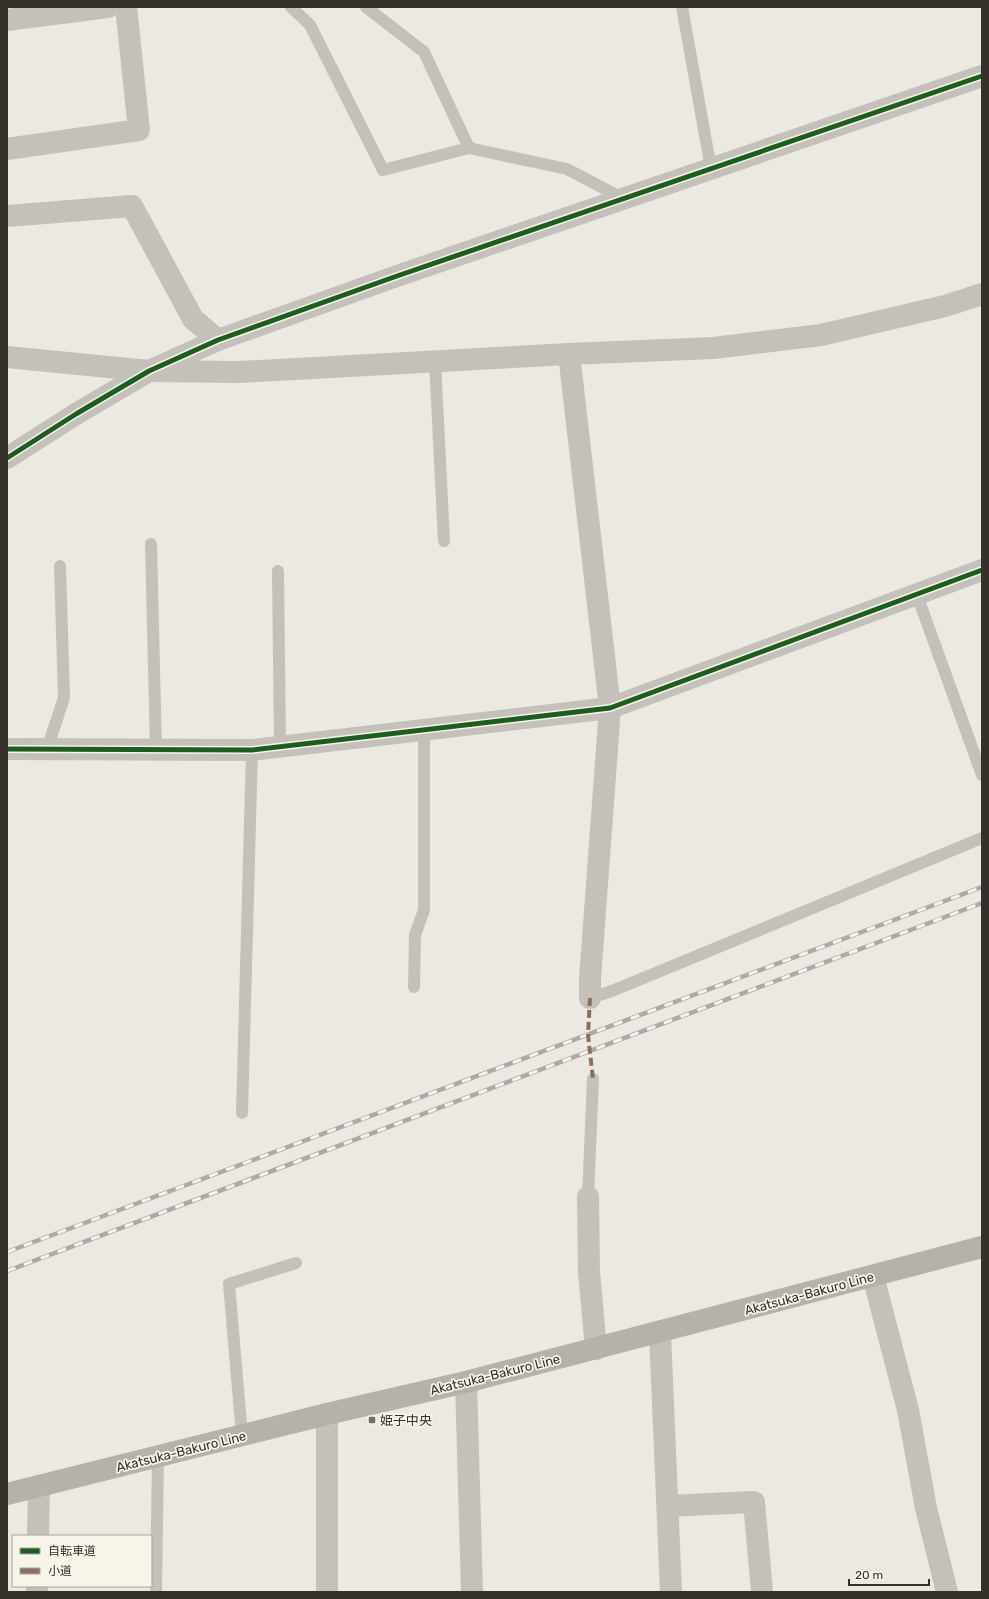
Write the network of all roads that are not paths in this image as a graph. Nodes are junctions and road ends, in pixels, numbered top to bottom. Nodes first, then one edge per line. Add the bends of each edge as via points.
1 (108, 7) edge
2 (126, 7) edge
3 (290, 7) edge
4 (366, 7) edge
5 (682, 7) edge
6 (7, 20) edge
7 (982, 76) edge
8 (469, 148) junction
9 (7, 149) edge
10 (711, 169) junction
11 (624, 199) junction
12 (7, 216) edge
13 (982, 294) edge
14 (218, 340) junction
15 (569, 354) junction
16 (7, 357) edge
17 (435, 361) junction
18 (149, 372) junction
19 (7, 458) edge
20 (444, 541) dead end
21 (151, 544) dead end
22 (60, 566) dead end
23 (982, 570) edge
24 (278, 571) dead end
25 (917, 595) junction
26 (610, 708) junction
27 (424, 731) junction
28 (280, 747) junction
29 (7, 749) edge
30 (47, 749) junction
31 (156, 750) junction
32 (252, 750) junction
33 (982, 775) edge
34 (982, 838) edge
35 (414, 987) dead end
36 (590, 998) joint
37 (593, 1079) dead end
38 (242, 1113) dead end
39 (588, 1197) joint
40 (982, 1247) edge
41 (296, 1263) dead end
42 (873, 1276) junction
43 (660, 1333) junction
44 (596, 1349) junction
45 (466, 1382) junction
46 (327, 1414) junction
47 (242, 1436) junction
48 (158, 1457) junction
49 (39, 1486) junction
50 (7, 1494) edge
51 (668, 1506) junction
52 (38, 1535) edge
53 (156, 1592) edge
54 (326, 1592) edge
55 (472, 1592) edge
56 (671, 1592) edge
57 (762, 1592) edge
58 (947, 1592) edge

1 - 6 street
2 - 9 street via 139,130
3 - 8 lane via 310,25 383,170
4 - 8 lane via 424,52
5 - 10 lane
7 - 10 street
8 - 11 lane via 567,169
10 - 11 street
11 - 14 street
12 - 14 street via 132,206 193,320
13 - 15 street via 944,306 821,335 713,348
14 - 18 street
15 - 17 street
15 - 26 street
16 - 18 street
17 - 18 street via 239,372
17 - 20 lane
18 - 19 street
21 - 31 lane
22 - 30 lane via 64,698
23 - 25 street
24 - 28 lane
25 - 26 street
25 - 33 lane
26 - 27 street
26 - 36 street
27 - 28 street
27 - 35 lane via 424,910 415,934
28 - 32 street
29 - 30 street
30 - 31 street
31 - 32 street
32 - 38 lane
34 - 36 lane
37 - 39 lane
39 - 44 street via 589,1272
40 - 42 main road, Akatsuka-Bakuro Line
41 - 47 lane via 228,1284
42 - 43 main road, Akatsuka-Bakuro Line
42 - 58 street via 908,1410 926,1508
43 - 44 main road, Akatsuka-Bakuro Line
43 - 51 street
44 - 45 main road, Akatsuka-Bakuro Line
45 - 46 main road, Akatsuka-Bakuro Line
45 - 55 street
46 - 47 main road, Akatsuka-Bakuro Line
46 - 54 street
47 - 48 main road, Akatsuka-Bakuro Line
48 - 49 main road, Akatsuka-Bakuro Line
48 - 53 lane
49 - 50 main road, Akatsuka-Bakuro Line
49 - 52 street
51 - 56 street
51 - 57 street via 754,1502

